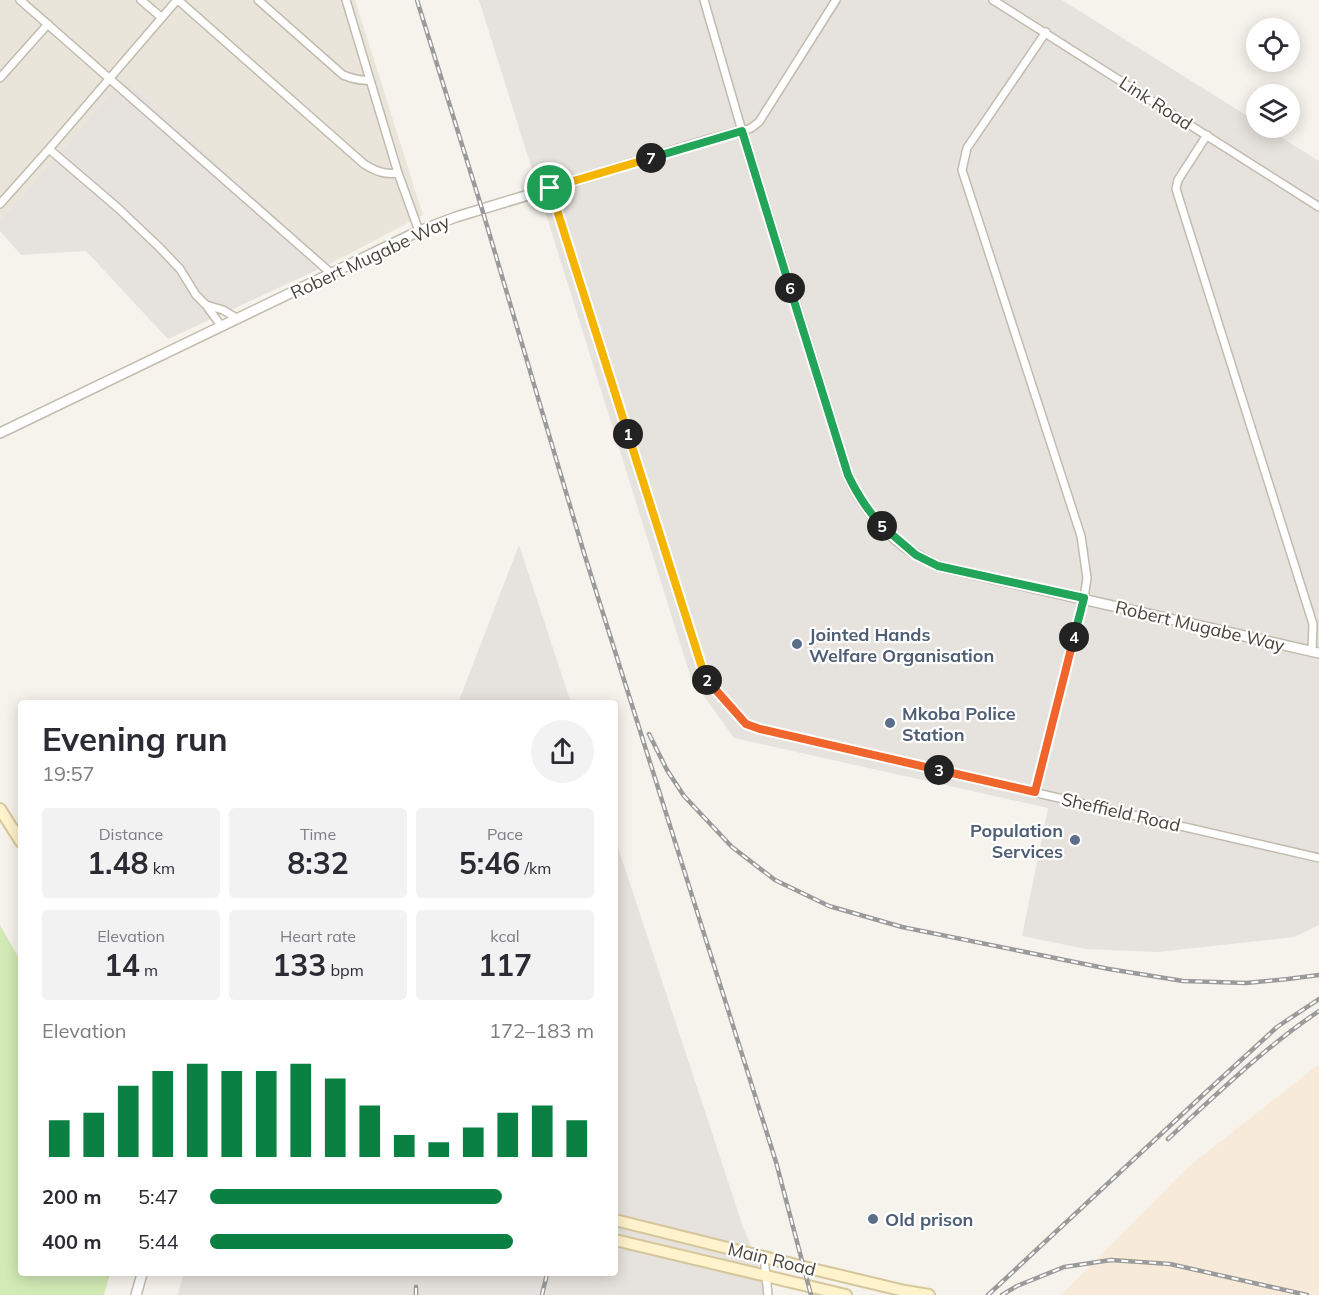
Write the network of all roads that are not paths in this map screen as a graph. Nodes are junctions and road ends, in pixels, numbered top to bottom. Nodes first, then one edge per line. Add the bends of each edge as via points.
1 (20, 0) edge
2 (141, 0) edge
3 (178, 0) edge
4 (258, 0) edge
5 (346, 0) edge
6 (704, 0) edge
7 (836, 0) edge
8 (993, 0) edge
9 (161, 17) junction
10 (48, 24) junction
11 (1046, 32) junction
12 (0, 78) edge
13 (109, 78) junction
14 (370, 80) junction
15 (742, 131) junction
16 (1207, 135) junction
17 (49, 149) junction
18 (398, 173) junction
19 (550, 188) junction
20 (0, 204) edge
21 (1319, 207) edge
22 (419, 231) junction
23 (332, 274) junction
24 (206, 305) junction
25 (238, 319) junction
26 (222, 327) junction
27 (0, 433) edge
28 (1084, 598) junction
29 (1315, 652) edge
30 (1035, 792) junction
31 (0, 809) edge
32 (18, 837) edge
33 (1319, 858) edge
34 (618, 1221) edge
35 (618, 1240) edge
36 (764, 1257) junction
37 (141, 1276) edge
38 (766, 1276) junction
39 (136, 1295) edge
40 (768, 1295) edge
41 (846, 1295) edge
42 (929, 1295) edge

1 - 10 street
2 - 9 street
3 - 9 street
3 - 18 street via 364,164 383,173
4 - 14 street via 343,75
5 - 14 street
6 - 15 street
7 - 15 street via 759,122
8 - 11 street, Link Road
9 - 13 street
10 - 12 street
10 - 13 street
11 - 16 street, Link Road
11 - 28 street via 967,148 962,170 1081,536 1087,578
13 - 17 street
13 - 23 street
14 - 18 street
15 - 19 street, Robert Mugabe Way
15 - 28 street, Robert Mugabe Way via 848,475 868,511 916,555 938,566
16 - 21 street, Link Road
16 - 29 street via 1176,189 1313,624
17 - 20 street
17 - 24 street via 159,247
18 - 22 street
19 - 22 street, Robert Mugabe Way
19 - 30 street, Sheffield Road via 705,677 746,724 760,729
22 - 23 street, Robert Mugabe Way
23 - 25 street, Robert Mugabe Way
24 - 25 street
24 - 26 street
25 - 26 street, Robert Mugabe Way
26 - 27 street, Robert Mugabe Way
28 - 29 street, Robert Mugabe Way
28 - 30 street
30 - 33 street, Sheffield Road
31 - 32 main road
34 - 36 main road, Main Road
35 - 38 main road, Main Road
36 - 38 street
36 - 42 main road, Main Road
37 - 39 street
38 - 40 street
38 - 41 main road, Main Road

